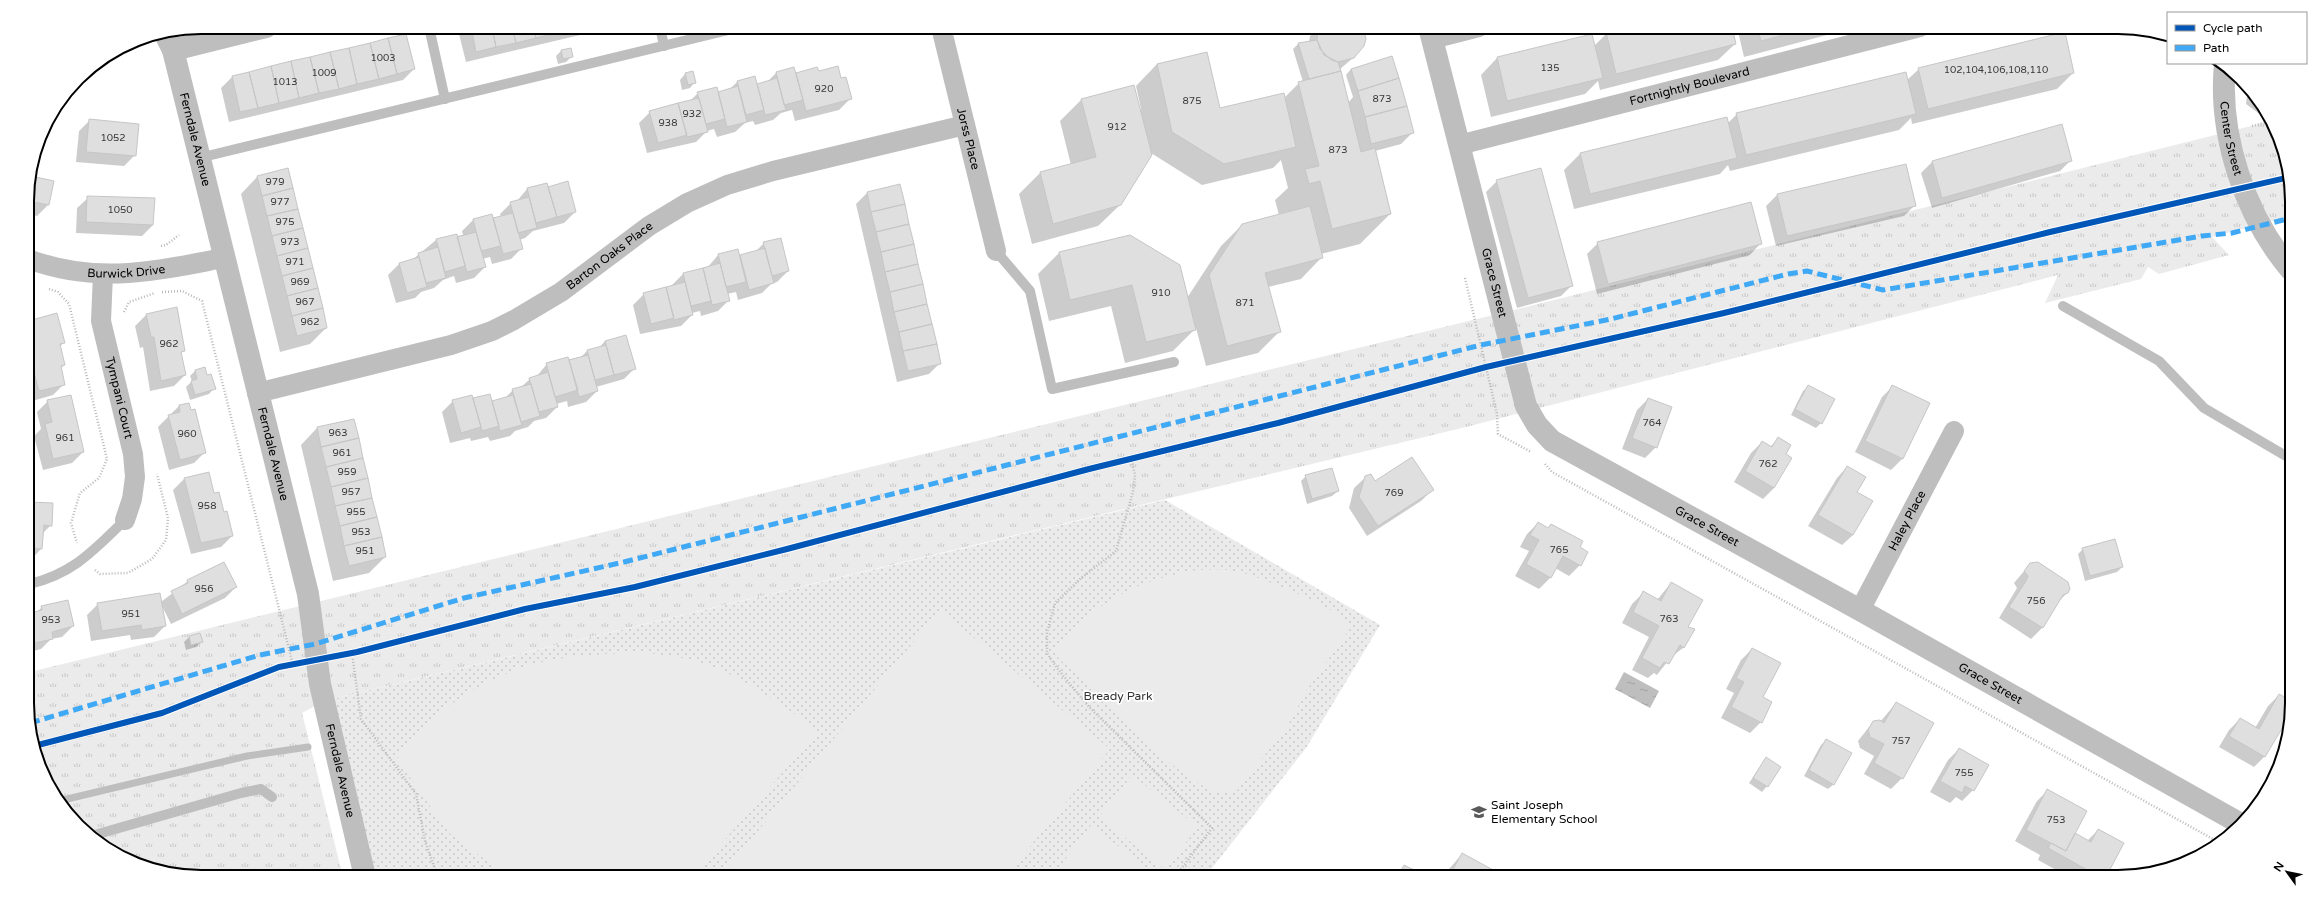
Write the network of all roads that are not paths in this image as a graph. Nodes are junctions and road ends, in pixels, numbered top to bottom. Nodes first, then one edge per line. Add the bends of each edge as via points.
1 (221, 34) edge
2 (431, 34) edge
3 (661, 34) edge
4 (713, 34) edge
5 (943, 34) edge
6 (1431, 34) edge
7 (1893, 34) edge
8 (169, 42) edge
9 (664, 46) junction
10 (2225, 73) edge
11 (446, 99) junction
12 (965, 125) junction
13 (1459, 145) junction
14 (200, 158) junction
15 (996, 250) joint
16 (224, 258) junction
17 (34, 261) edge
18 (2285, 262) edge
19 (104, 274) junction
20 (2063, 306) dead end
21 (1174, 362) dead end
22 (257, 393) junction
23 (1954, 431) dead end
24 (2285, 455) edge
25 (125, 520) joint
26 (34, 583) edge
27 (1860, 610) junction
28 (272, 797) dead end
29 (2236, 821) edge
30 (98, 834) edge
31 (364, 870) edge

1 - 8 street
2 - 11 lane
3 - 9 lane
4 - 9 lane
5 - 12 street, Jorss Place
6 - 13 street, Grace Street
7 - 13 street, Fortnightly Boulevard
8 - 14 street, Ferndale Avenue
9 - 11 lane
10 - 18 street, Center Street via 2226,110 2232,154 2259,226
11 - 14 lane
12 - 15 street, Jorss Place
12 - 22 street, Barton Oaks Place via 772,171 727,185 687,203 649,226 561,292 492,331 451,345
13 - 27 street, Grace Street via 1526,406 1537,424 1552,441
14 - 16 street, Ferndale Avenue
15 - 21 lane via 1030,291 1052,390
16 - 19 street, Burwick Drive via 141,273
16 - 22 street, Ferndale Avenue
17 - 19 street, Burwick Drive via 68,270
19 - 25 street, Tympani Court via 100,321 133,454 135,477 132,499
20 - 24 lane via 2159,361 2204,408
22 - 31 street, Ferndale Avenue via 308,594 326,709
23 - 27 street, Haley Place
25 - 26 lane via 84,558 51,579
27 - 29 street, Grace Street
28 - 30 lane via 261,790 241,794

